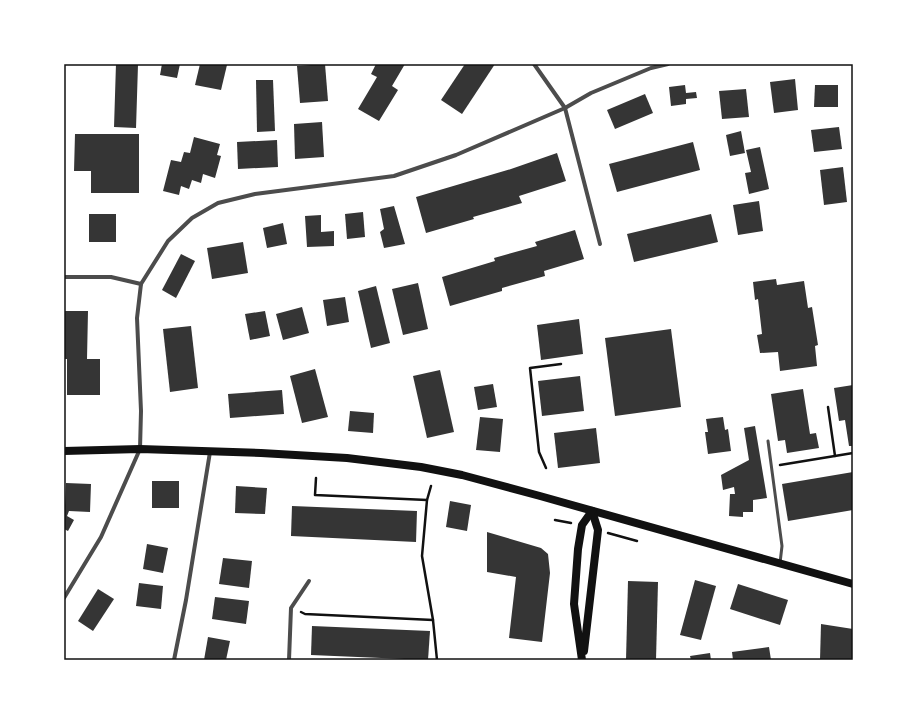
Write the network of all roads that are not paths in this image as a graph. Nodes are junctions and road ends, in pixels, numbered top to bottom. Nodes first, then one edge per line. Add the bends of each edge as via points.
1 (534, 64) edge
2 (668, 64) edge
3 (565, 108) junction
4 (600, 244) dead end
5 (64, 277) edge
6 (141, 284) junction
7 (768, 441) dead end
8 (140, 449) junction
9 (64, 450) edge
10 (210, 451) junction
11 (592, 511) junction
12 (780, 563) junction
13 (309, 581) dead end
14 (853, 584) edge
15 (64, 598) edge
16 (174, 660) edge
17 (289, 660) edge
18 (582, 660) edge

1 - 3 street
2 - 3 street via 591,93
3 - 4 street
3 - 6 street via 456,155 394,176 255,194 218,203 192,218 168,241
5 - 6 street via 111,277
6 - 8 street via 137,318
7 - 12 lane via 782,546
8 - 9 main road
8 - 10 main road
8 - 15 street via 101,537
10 - 11 main road via 347,458 421,468 462,476
10 - 16 street
11 - 12 main road
11 - 18 main road via 598,530
11 - 18 main road via 582,525 574,604
12 - 14 main road
13 - 17 street via 291,608

